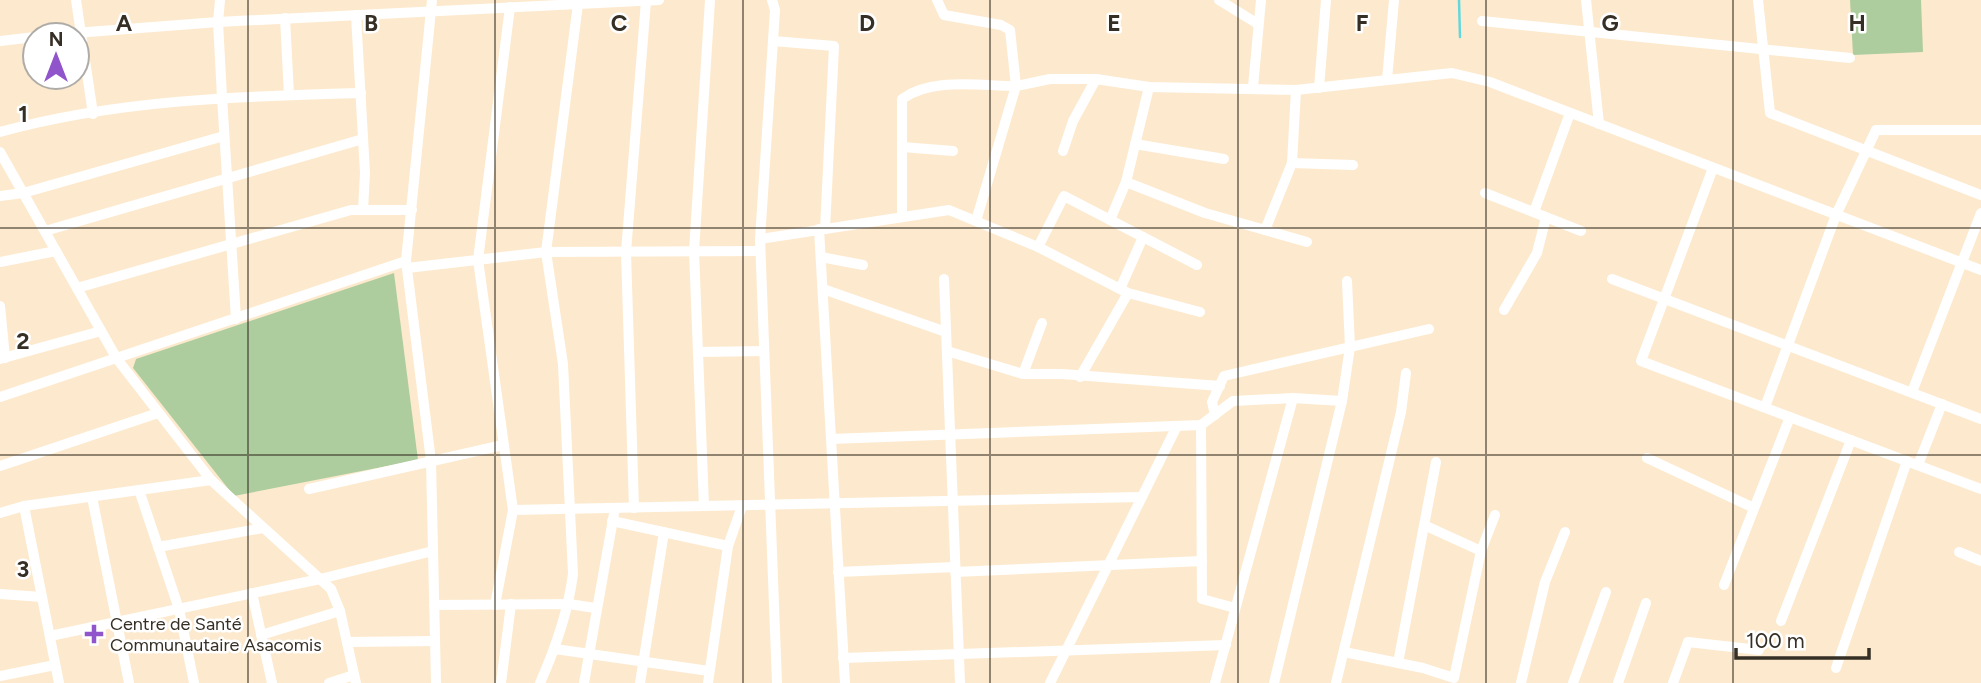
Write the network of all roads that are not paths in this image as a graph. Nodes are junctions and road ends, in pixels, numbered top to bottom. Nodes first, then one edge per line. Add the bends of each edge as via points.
1 (76, 0) edge
2 (220, 0) edge
3 (659, 0) edge
4 (710, 0) edge
5 (772, 0) edge
6 (937, 0) edge
7 (1219, 0) edge
8 (1261, 0) edge
9 (1326, 0) edge
10 (1394, 0) edge
11 (1586, 0) edge
12 (1758, 0) edge
13 (646, 1) edge
14 (581, 3) edge
15 (432, 6) edge
16 (510, 7) junction
17 (356, 15) junction
18 (285, 18) junction
19 (78, 21) edge
20 (1482, 21) dead end
21 (218, 22) junction
22 (1258, 24) junction
23 (91, 30) edge
24 (1589, 32) junction
25 (21, 39) edge
26 (0, 41) edge
27 (773, 41) junction
28 (1763, 49) junction
29 (1850, 58) dead end
30 (1096, 79) junction
31 (1387, 80) junction
32 (1016, 86) junction
33 (1149, 87) junction
34 (1253, 87) junction
35 (1319, 88) junction
36 (1296, 90) junction
37 (89, 91) edge
38 (360, 93) junction
39 (289, 95) junction
40 (222, 97) junction
41 (1570, 113) junction
42 (93, 114) junction
43 (1599, 124) junction
44 (1981, 130) edge
45 (0, 132) edge
46 (225, 136) junction
47 (363, 139) junction
48 (1135, 144) junction
49 (902, 147) junction
50 (1867, 150) junction
51 (0, 152) edge
52 (953, 152) dead end
53 (1063, 152) dead end
54 (1224, 159) dead end
55 (1293, 163) junction
56 (1353, 165) dead end
57 (1713, 168) junction
58 (227, 177) junction
59 (1126, 182) junction
60 (1485, 192) dead end
61 (23, 193) junction
62 (1981, 195) edge
63 (0, 196) edge
64 (363, 210) junction
65 (412, 210) junction
66 (1534, 212) junction
67 (1981, 213) edge
68 (1836, 215) junction
69 (902, 217) junction
70 (1546, 217) junction
71 (1110, 220) junction
72 (976, 221) junction
73 (822, 229) junction
74 (1265, 230) junction
75 (45, 231) junction
76 (1581, 232) dead end
77 (1143, 237) junction
78 (760, 239) junction
79 (1307, 242) dead end
80 (232, 244) junction
81 (1038, 247) junction
82 (56, 251) junction
83 (694, 251) junction
84 (760, 251) junction
85 (546, 252) junction
86 (626, 252) junction
87 (821, 257) junction
88 (478, 260) junction
89 (0, 262) edge
90 (1962, 263) junction
91 (407, 265) junction
92 (863, 265) dead end
93 (1197, 265) dead end
94 (1981, 270) edge
95 (944, 279) dead end
96 (1612, 279) dead end
97 (1347, 281) dead end
98 (77, 288) junction
99 (823, 289) junction
100 (1124, 291) junction
101 (1664, 299) junction
102 (0, 306) edge
103 (1504, 310) dead end
104 (1200, 312) dead end
105 (236, 319) junction
106 (1042, 323) dead end
107 (1429, 329) dead end
108 (101, 331) junction
109 (946, 332) junction
110 (1788, 345) junction
111 (1350, 347) junction
112 (764, 351) junction
113 (947, 351) junction
114 (698, 352) junction
115 (3, 358) edge
116 (117, 359) junction
117 (1406, 373) dead end
118 (1023, 374) junction
119 (1080, 377) junction
120 (1220, 386) junction
121 (1912, 393) junction
122 (0, 397) edge
123 (1293, 398) junction
124 (1342, 401) junction
125 (1942, 404) junction
126 (1765, 407) junction
127 (158, 413) junction
128 (1215, 415) junction
129 (1790, 417) junction
130 (1981, 419) edge
131 (1202, 425) junction
132 (1177, 426) junction
133 (950, 435) junction
134 (831, 439) junction
135 (1851, 440) junction
136 (503, 445) junction
137 (1647, 458) dead end
138 (431, 461) junction
139 (1907, 461) junction
140 (1436, 462) dead end
141 (1918, 465) junction
142 (0, 466) edge
143 (211, 480) junction
144 (309, 489) dead end
145 (1981, 489) edge
146 (139, 490) junction
147 (92, 497) junction
148 (1142, 497) junction
149 (952, 501) junction
150 (835, 504) junction
151 (770, 505) junction
152 (24, 506) junction
153 (704, 506) junction
154 (742, 506) junction
155 (615, 508) junction
156 (634, 508) junction
157 (1754, 508) junction
158 (571, 509) junction
159 (513, 510) junction
160 (0, 513) edge
161 (1495, 515) dead end
162 (612, 521) junction
163 (1424, 525) junction
164 (263, 528) junction
165 (664, 532) junction
166 (1565, 532) dead end
167 (728, 546) junction
168 (158, 547) junction
169 (433, 551) junction
170 (1481, 551) junction
171 (1959, 552) dead end
172 (1202, 561) junction
173 (1981, 561) edge
174 (1108, 565) junction
175 (955, 569) junction
176 (838, 572) junction
177 (320, 579) junction
178 (1724, 585) dead end
179 (1606, 592) dead end
180 (252, 593) junction
181 (0, 594) edge
182 (42, 597) junction
183 (1646, 603) dead end
184 (512, 604) junction
185 (569, 604) junction
186 (434, 605) junction
187 (495, 605) junction
188 (179, 608) junction
189 (595, 608) junction
190 (1236, 608) junction
191 (340, 611) junction
192 (117, 621) junction
193 (1781, 621) dead end
194 (50, 635) junction
195 (261, 635) junction
196 (435, 641) junction
197 (347, 642) junction
198 (1226, 645) junction
199 (555, 649) junction
200 (1066, 650) junction
201 (1759, 650) dead end
202 (1344, 652) junction
203 (588, 653) junction
204 (958, 654) junction
205 (843, 658) junction
206 (643, 662) junction
207 (1398, 663) junction
208 (55, 665) junction
209 (1836, 668) dead end
210 (709, 671) junction
211 (0, 676) edge
212 (355, 679) edge
213 (59, 683) edge
214 (129, 683) edge
215 (194, 683) edge
216 (272, 683) edge
217 (329, 683) edge
218 (436, 683) edge
219 (501, 683) edge
220 (540, 683) edge
221 (584, 683) edge
222 (640, 683) edge
223 (708, 683) edge
224 (777, 683) edge
225 (845, 683) edge
226 (960, 683) edge
227 (1050, 683) edge
228 (1215, 683) edge
229 (1274, 683) edge
230 (1336, 683) edge
231 (1521, 683) edge
232 (1573, 683) edge
233 (1618, 683) edge
234 (1674, 683) edge

1 - 19 street
2 - 21 street
3 - 13 street
4 - 83 street
5 - 27 street
6 - 32 street via 944,15 1010,30
7 - 22 street
8 - 22 street
9 - 35 street
10 - 31 street
11 - 24 street
12 - 28 street
13 - 14 street
13 - 86 street
14 - 16 street
14 - 85 street
15 - 16 street
15 - 17 street
15 - 65 street
16 - 88 street
17 - 18 street
17 - 38 street
18 - 21 street
18 - 39 street
20 - 24 street
21 - 23 street
21 - 40 street
22 - 34 street
24 - 28 street
24 - 43 street
25 - 26 street
27 - 73 street via 834,46
27 - 78 street
28 - 29 street
28 - 50 street via 1770,113
30 - 32 street via 1051,79
30 - 33 street
30 - 53 street via 1073,121
31 - 35 street
31 - 41 street via 1452,73 1490,82
32 - 49 street via 930,86 912,92 902,99
32 - 72 street
33 - 34 street
33 - 48 street
34 - 36 street
35 - 36 street
36 - 55 street
37 - 42 street
38 - 39 street
38 - 47 street
39 - 40 street
40 - 42 street
40 - 46 street
41 - 43 street
41 - 66 street
42 - 45 street via 58,116
43 - 57 street
44 - 50 street via 1876,130
46 - 58 street
46 - 61 street
47 - 58 street
47 - 64 street
48 - 54 street
48 - 59 street
49 - 52 street
49 - 69 street
50 - 62 street
50 - 68 street
51 - 61 street
55 - 56 street
55 - 74 street
57 - 68 street
57 - 101 street
58 - 75 street
58 - 80 street
59 - 71 street
59 - 74 street via 1205,213
60 - 66 street
61 - 63 street
61 - 75 street
64 - 65 street
64 - 80 street
65 - 91 street
66 - 70 street
67 - 90 street
68 - 90 street
68 - 110 street
69 - 72 street via 950,209
69 - 73 street
70 - 76 street
70 - 103 street via 1536,253
71 - 77 street
71 - 81 street via 1064,196
72 - 81 street
73 - 78 street
73 - 87 street
74 - 79 street
75 - 82 street
77 - 93 street
77 - 100 street
78 - 84 street
80 - 98 street
80 - 105 street
81 - 100 street
82 - 89 street
82 - 98 street
83 - 84 street
83 - 86 street
83 - 114 street
84 - 112 street
85 - 86 street
85 - 88 street
85 - 158 street via 563,364
86 - 156 street
87 - 92 street
87 - 99 street
88 - 91 street
88 - 136 street
90 - 94 street
90 - 121 street
91 - 105 street
91 - 138 street
95 - 109 street
96 - 101 street
97 - 111 street
98 - 108 street
99 - 109 street
99 - 134 street
100 - 104 street
100 - 119 street
101 - 110 street
101 - 126 street via 1641,361
102 - 115 street
105 - 116 street
106 - 118 street
107 - 111 street
108 - 115 street
108 - 116 street
109 - 113 street
110 - 121 street
110 - 126 street
111 - 120 street via 1224,376
111 - 124 street
112 - 114 street
112 - 151 street
113 - 118 street
113 - 133 street
114 - 153 street
116 - 122 street
116 - 127 street
117 - 202 street via 1401,412
118 - 119 street
119 - 120 street
120 - 128 street via 1212,402
121 - 125 street
123 - 124 street
123 - 128 street via 1233,401
123 - 190 street
124 - 229 street
125 - 130 street
125 - 141 street
126 - 129 street
127 - 142 street
127 - 143 street
128 - 131 street
129 - 135 street
129 - 157 street
131 - 132 street
131 - 172 street
132 - 133 street
132 - 148 street
133 - 134 street
133 - 149 street
134 - 150 street
135 - 139 street
135 - 193 street
136 - 138 street
136 - 159 street
137 - 157 street
138 - 144 street
138 - 169 street
139 - 141 street
139 - 209 street
140 - 163 street
141 - 145 street
143 - 146 street
143 - 164 street
146 - 147 street
146 - 168 street
147 - 152 street
147 - 192 street
148 - 149 street
148 - 174 street
149 - 150 street
149 - 175 street
150 - 151 street
150 - 176 street
151 - 154 street
151 - 224 street
152 - 160 street
152 - 182 street
153 - 154 street
153 - 156 street
154 - 167 street
155 - 156 street
155 - 158 street
155 - 162 street
157 - 178 street
158 - 159 street
158 - 185 street
159 - 187 street
161 - 170 street
162 - 165 street
162 - 189 street
163 - 170 street
163 - 207 street
164 - 168 street
164 - 177 street
165 - 167 street
165 - 206 street
166 - 231 street via 1545,582
167 - 210 street
168 - 188 street
169 - 177 street
169 - 186 street
170 - 207 street via 1454,678
171 - 173 street
172 - 174 street
172 - 190 street via 1202,599
174 - 175 street
174 - 200 street
175 - 176 street
175 - 204 street
176 - 205 street
177 - 180 street
177 - 191 street via 331,589
179 - 232 street
180 - 188 street
180 - 195 street
181 - 182 street
182 - 194 street
183 - 233 street
184 - 185 street
184 - 187 street
184 - 219 street
185 - 189 street
185 - 199 street
186 - 187 street
186 - 196 street
188 - 192 street
188 - 215 street
189 - 203 street
190 - 198 street
191 - 195 street
191 - 197 street
192 - 194 street
192 - 214 street
194 - 208 street
195 - 216 street
196 - 197 street
196 - 218 street
197 - 212 street
198 - 200 street
198 - 228 street
199 - 203 street
199 - 220 street
200 - 204 street
200 - 227 street
201 - 234 street via 1688,642
202 - 207 street
202 - 230 street
203 - 206 street
203 - 221 street
204 - 205 street
204 - 226 street
205 - 225 street
206 - 210 street
206 - 222 street
208 - 211 street
208 - 213 street
210 - 223 street
212 - 217 street

